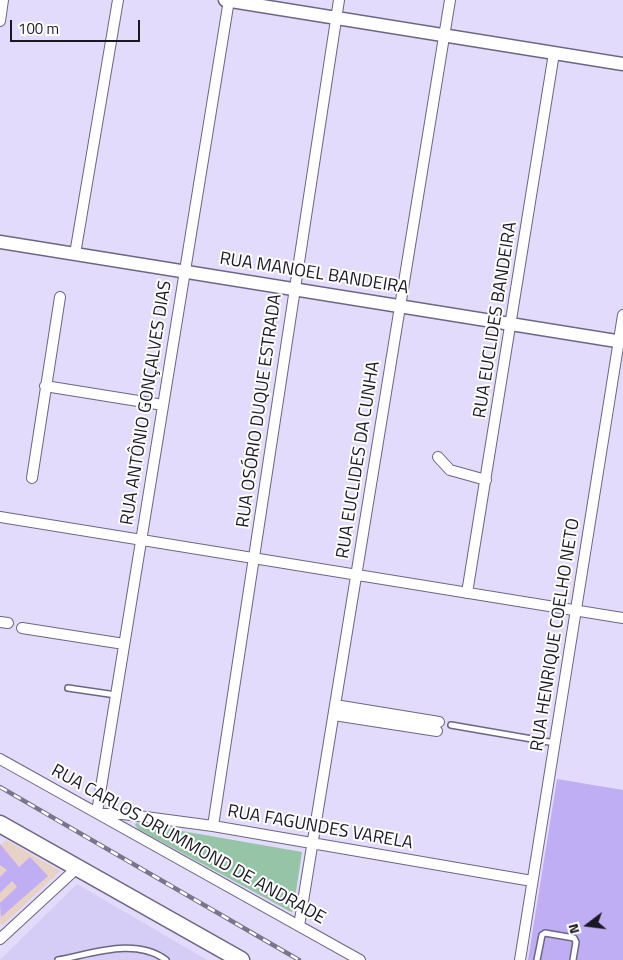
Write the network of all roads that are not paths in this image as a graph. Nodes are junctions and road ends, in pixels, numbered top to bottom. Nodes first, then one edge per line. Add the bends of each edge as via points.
1 (4, 0) edge
2 (118, 0) edge
3 (227, 0) edge
4 (339, 0) edge
5 (450, 0) edge
6 (336, 18) junction
7 (0, 21) edge
8 (445, 35) junction
9 (554, 53) junction
10 (623, 64) edge
11 (0, 242) edge
12 (75, 254) junction
13 (185, 271) junction
14 (294, 289) junction
15 (60, 296) dead end
16 (401, 305) junction
17 (623, 315) edge
18 (512, 324) junction
19 (621, 342) edge
20 (45, 386) junction
21 (163, 405) junction
22 (438, 457) dead end
23 (32, 478) dead end
24 (486, 480) junction
25 (0, 516) edge
26 (141, 540) junction
27 (255, 558) junction
28 (356, 574) junction
29 (467, 593) junction
30 (577, 610) junction
31 (623, 618) edge
32 (22, 628) dead end
33 (124, 644) junction
34 (68, 688) dead end
35 (116, 695) junction
36 (334, 710) junction
37 (451, 725) dead end
38 (438, 726) dead end
39 (555, 743) junction
40 (0, 760) edge
41 (99, 813) junction
42 (0, 824) edge
43 (213, 826) junction
44 (312, 843) junction
45 (78, 867) junction
46 (532, 881) junction
47 (299, 926) junction
48 (0, 939) edge
49 (58, 960) edge
50 (166, 960) edge
51 (241, 960) edge
52 (360, 960) edge
53 (520, 960) edge
54 (537, 960) edge
55 (573, 960) edge

1 - 7 street
2 - 12 street
3 - 6 street
3 - 13 street, RUA ANTÔNIO GONÇALVES DIAS
4 - 6 street, RUA OSÓRIO DUQUE ESTRADA
5 - 8 street, RUA EUCLIDES DA CUNHA
6 - 8 street
6 - 14 street, RUA OSÓRIO DUQUE ESTRADA
8 - 9 street
8 - 16 street, RUA EUCLIDES DA CUNHA
9 - 10 street
9 - 18 street, RUA EUCLIDES BANDEIRA
11 - 12 street, RUA MANOEL BANDEIRA
12 - 13 street, RUA MANOEL BANDEIRA
13 - 14 street, RUA MANOEL BANDEIRA
13 - 21 street, RUA ANTÔNIO GONÇALVES DIAS
14 - 16 street, RUA MANOEL BANDEIRA
14 - 27 street, RUA OSÓRIO DUQUE ESTRADA
15 - 20 street
16 - 18 street, RUA MANOEL BANDEIRA
16 - 28 street, RUA EUCLIDES DA CUNHA
17 - 19 street, RUA HENRIQUE COELHO NETO
18 - 19 street, RUA MANOEL BANDEIRA
18 - 24 street, RUA EUCLIDES BANDEIRA
19 - 30 street, RUA HENRIQUE COELHO NETO
20 - 21 street
20 - 23 street
21 - 26 street, RUA ANTÔNIO GONÇALVES DIAS
22 - 24 street via 450,470
24 - 29 street, RUA EUCLIDES BANDEIRA
25 - 26 street
26 - 27 street
26 - 33 street, RUA ANTÔNIO GONÇALVES DIAS
27 - 28 street
27 - 43 street, RUA OSÓRIO DUQUE ESTRADA
28 - 29 street
28 - 36 street, RUA EUCLIDES DA CUNHA
29 - 30 street
30 - 31 street
30 - 39 street, RUA HENRIQUE COELHO NETO
32 - 33 street
33 - 35 street, RUA ANTÔNIO GONÇALVES DIAS
34 - 35 lane
35 - 41 street, RUA ANTÔNIO GONÇALVES DIAS
36 - 38 street
36 - 44 street, RUA EUCLIDES DA CUNHA
37 - 39 lane
39 - 46 street, RUA HENRIQUE COELHO NETO
40 - 41 street, RUA CARLOS DRUMMOND DE ANDRADE
41 - 43 street, RUA FAGUNDES VARELA
41 - 47 street, RUA CARLOS DRUMMOND DE ANDRADE
42 - 45 main road
43 - 44 street, RUA FAGUNDES VARELA
44 - 46 street, RUA FAGUNDES VARELA
44 - 47 street, RUA EUCLIDES DA CUNHA
45 - 48 street
45 - 51 main road
46 - 53 street, RUA HENRIQUE COELHO NETO
47 - 52 street, RUA CARLOS DRUMMOND DE ANDRADE
49 - 50 lane via 136,947 155,952
54 - 55 lane via 545,933 574,938

